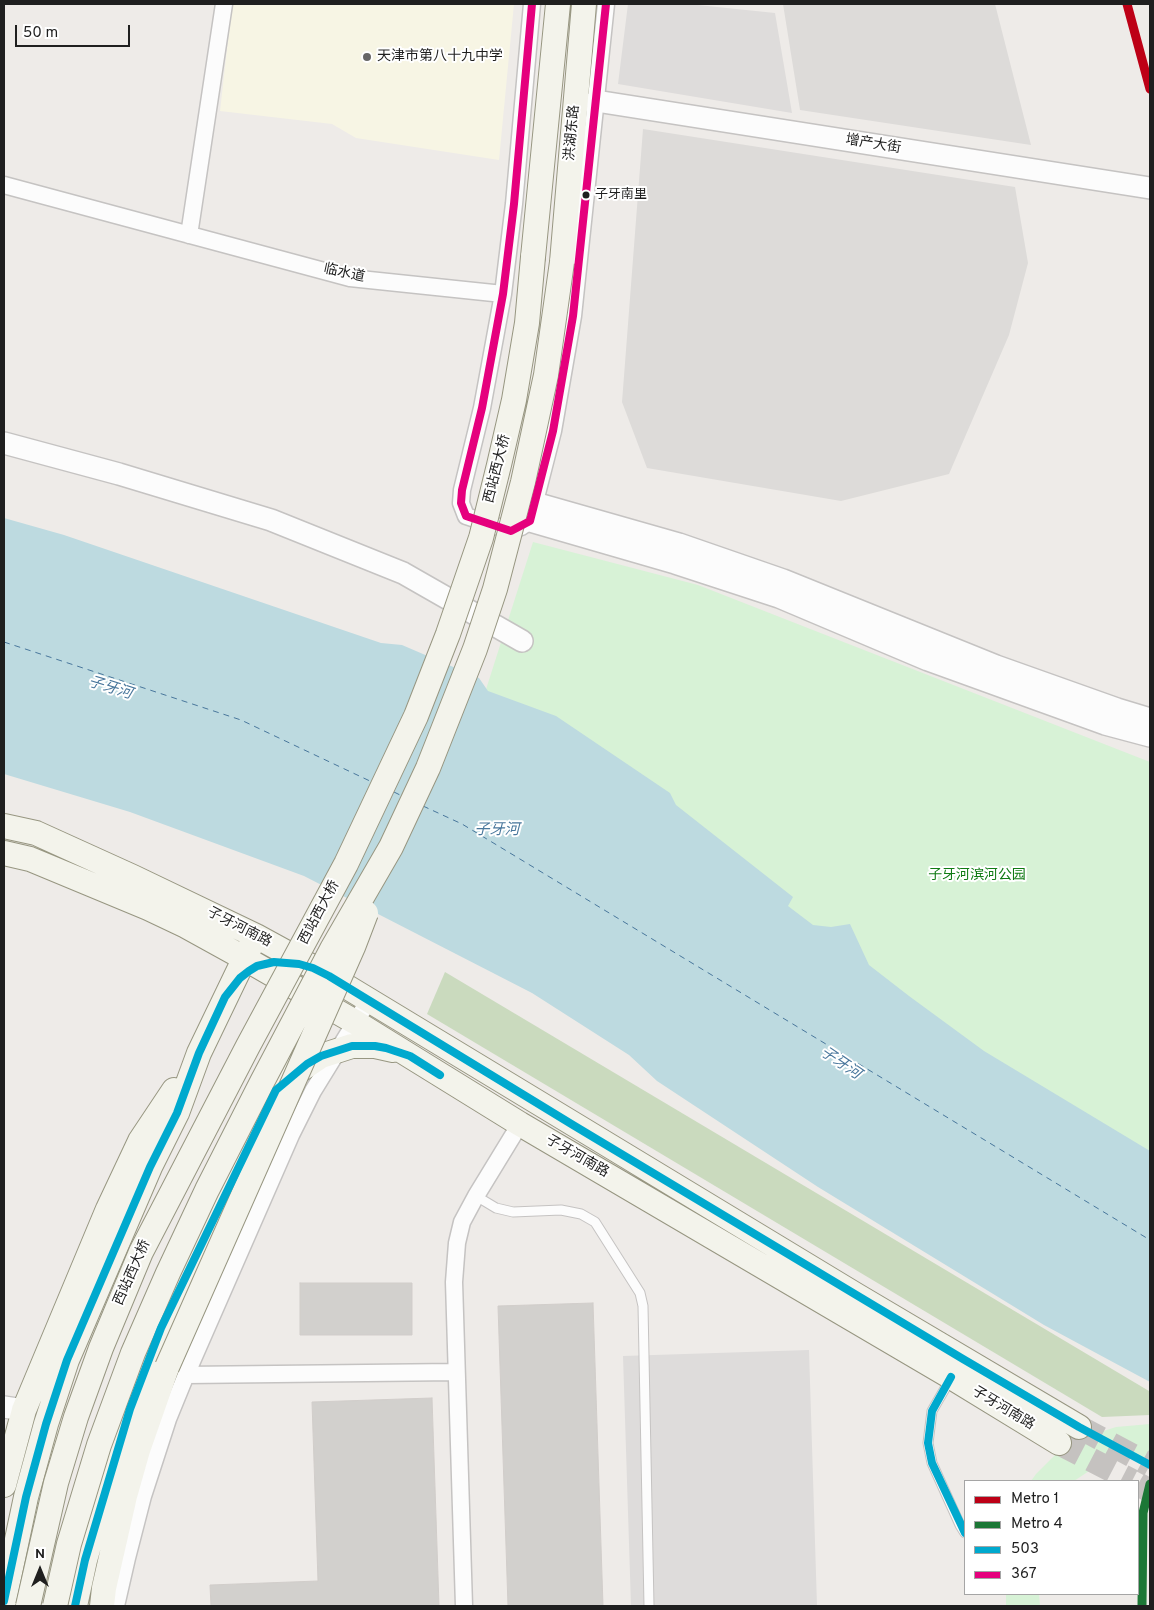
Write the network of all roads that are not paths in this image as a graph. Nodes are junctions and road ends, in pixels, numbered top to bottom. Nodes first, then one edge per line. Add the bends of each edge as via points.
1 (224, 4) edge
2 (532, 4) edge
3 (558, 4) edge
4 (584, 4) edge
5 (606, 4) edge
6 (596, 101) junction
7 (4, 185) edge
8 (1150, 188) edge
9 (189, 234) junction
10 (534, 257) joint
11 (562, 262) joint
12 (502, 294) junction
13 (4, 443) edge
14 (533, 512) junction
15 (522, 641) dead end
16 (1150, 719) edge
17 (1150, 736) edge
18 (4, 826) edge
19 (390, 847) junction
20 (4, 853) edge
21 (256, 936) junction
22 (251, 962) junction
23 (321, 972) junction
24 (317, 1000) junction
25 (369, 1000) junction
26 (355, 1022) junction
27 (338, 1050) junction
28 (199, 1053) junction
29 (410, 1056) junction
30 (276, 1090) junction
31 (520, 1124) junction
32 (476, 1196) junction
33 (176, 1371) junction
34 (456, 1372) junction
35 (951, 1377) junction
36 (14, 1408) edge
37 (1079, 1427) tunnel mouth
38 (1059, 1443) tunnel mouth
39 (4, 1485) edge
40 (964, 1531) edge
41 (4, 1601) edge
42 (28, 1606) edge
43 (56, 1606) edge
44 (75, 1606) edge
45 (102, 1606) edge
46 (116, 1606) edge
47 (464, 1606) edge
48 (649, 1606) edge

1 - 9 street
2 - 12 street via 514,204
3 - 10 main road, 洪湖东路
4 - 11 main road, 洪湖东路
5 - 6 street
6 - 8 street, 增产大街
6 - 14 street via 573,316 553,431
7 - 9 street, 临水道
9 - 12 street, 临水道 via 350,278
10 - 42 main road, 西站西大桥, bridge via 514,400 480,538 448,634 416,716 346,864 141,1252 76,1417 56,1483
11 - 19 main road, 西站西大桥, bridge via 544,384 495,589 454,706
12 - 14 street via 482,408 460,503 466,516 511,531
13 - 15 street via 271,520 403,572
14 - 16 street via 688,547 783,580 996,666
14 - 17 street via 779,598 928,660 1105,724
18 - 21 main road, 子牙河南路 via 36,833
19 - 33 main road, bridge via 353,948 301,1063
19 - 43 main road, 西站西大桥, bridge via 262,1082 207,1190 132,1353 99,1445 69,1544
20 - 22 main road, 子牙河南路 via 30,859 148,908
21 - 22 main road
21 - 23 main road, 子牙河南路
22 - 23 main road via 290,962
22 - 24 main road, 子牙河南路
22 - 28 main road via 225,997
23 - 24 main road
23 - 25 main road, 子牙河南路
24 - 26 main road, 子牙河南路
24 - 30 main road
25 - 26 street
25 - 37 main road, 子牙河南路
26 - 27 street
26 - 29 main road, 子牙河南路
27 - 29 main road via 375,1046
27 - 30 main road via 307,1064
27 - 33 street via 313,1091
28 - 36 main road via 140,1141
28 - 41 main road via 67,1360 26,1497
29 - 31 main road, 子牙河南路
30 - 44 main road via 161,1328 114,1458 84,1560
31 - 32 street
31 - 35 main road, 子牙河南路
32 - 34 street via 462,1222 457,1243 454,1282
32 - 48 lane via 496,1208 513,1212 561,1210 581,1214 595,1222 640,1293 643,1306
33 - 34 street
33 - 45 main road via 138,1450 107,1572
33 - 46 street via 168,1419 143,1496
34 - 47 street
35 - 38 main road, 子牙河南路
35 - 40 lane via 932,1411 928,1443 932,1463
36 - 39 main road

